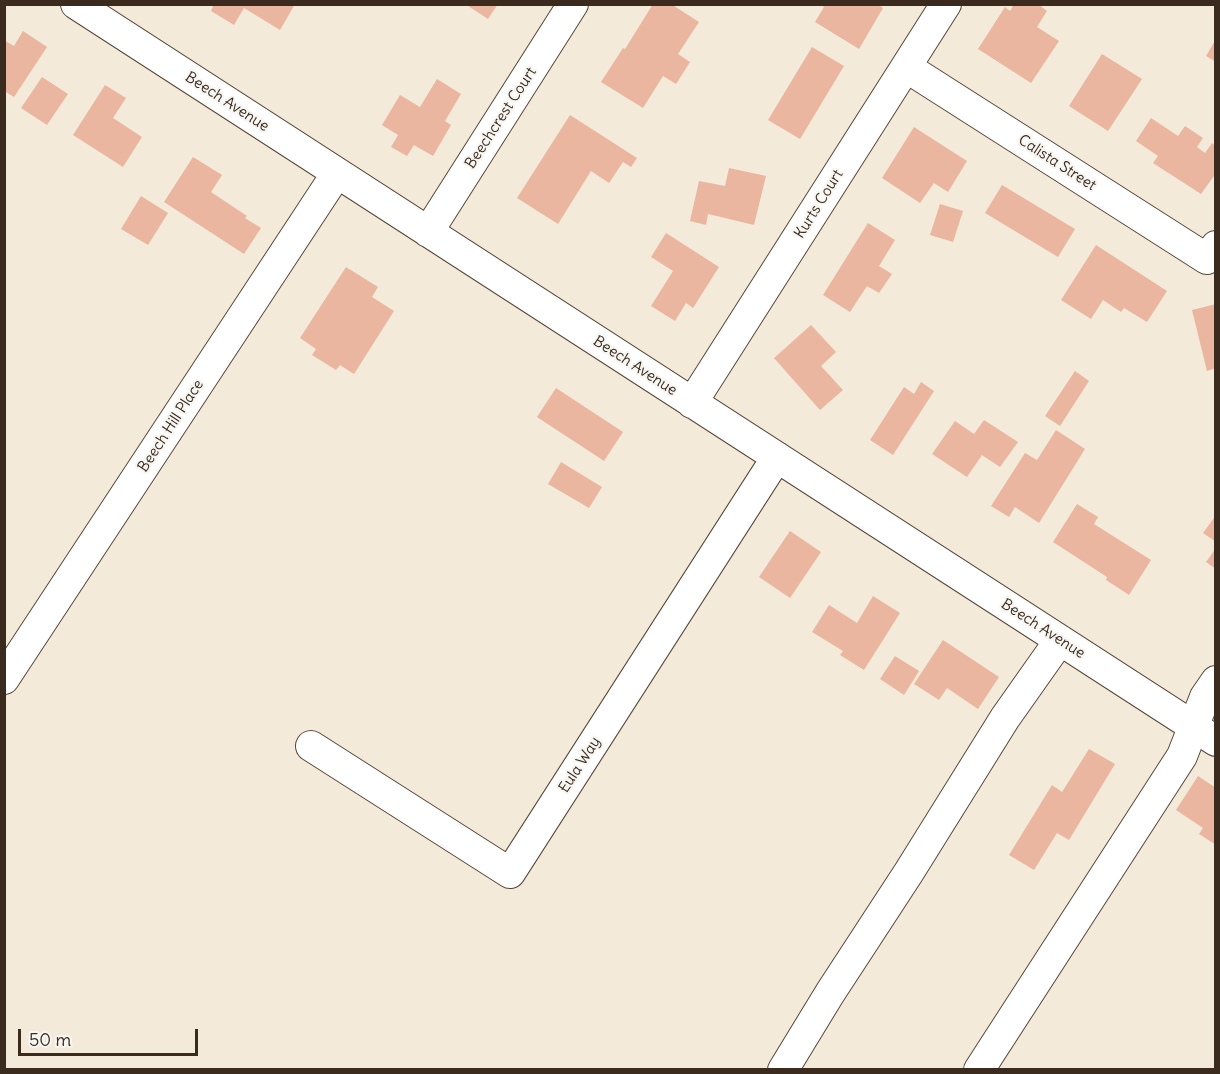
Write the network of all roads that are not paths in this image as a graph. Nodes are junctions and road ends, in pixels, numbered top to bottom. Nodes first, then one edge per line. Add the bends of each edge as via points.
1 (76, 4) edge
2 (573, 4) edge
3 (946, 4) edge
4 (906, 67) junction
5 (337, 173) junction
6 (428, 232) junction
7 (1211, 252) edge
8 (692, 403) junction
9 (777, 457) junction
10 (1060, 640) junction
11 (4, 679) edge
12 (1215, 681) edge
13 (1205, 734) edge
14 (311, 746) dead end
15 (783, 1070) edge
16 (980, 1070) edge

1 - 5 street, Beech Avenue
2 - 6 street, Beechcrest Court
3 - 4 street, Kurts Court
4 - 7 street, Calista Street
4 - 8 street, Kurts Court
5 - 6 street, Beech Avenue
5 - 11 street, Beech Hill Place
6 - 8 street, Beech Avenue
8 - 9 street, Beech Avenue
9 - 10 street, Beech Avenue
9 - 14 street, Eula Way via 510,873
10 - 13 street, Beech Avenue
10 - 15 street via 1005,718
12 - 13 street via 1205,697
13 - 16 street via 1182,756

